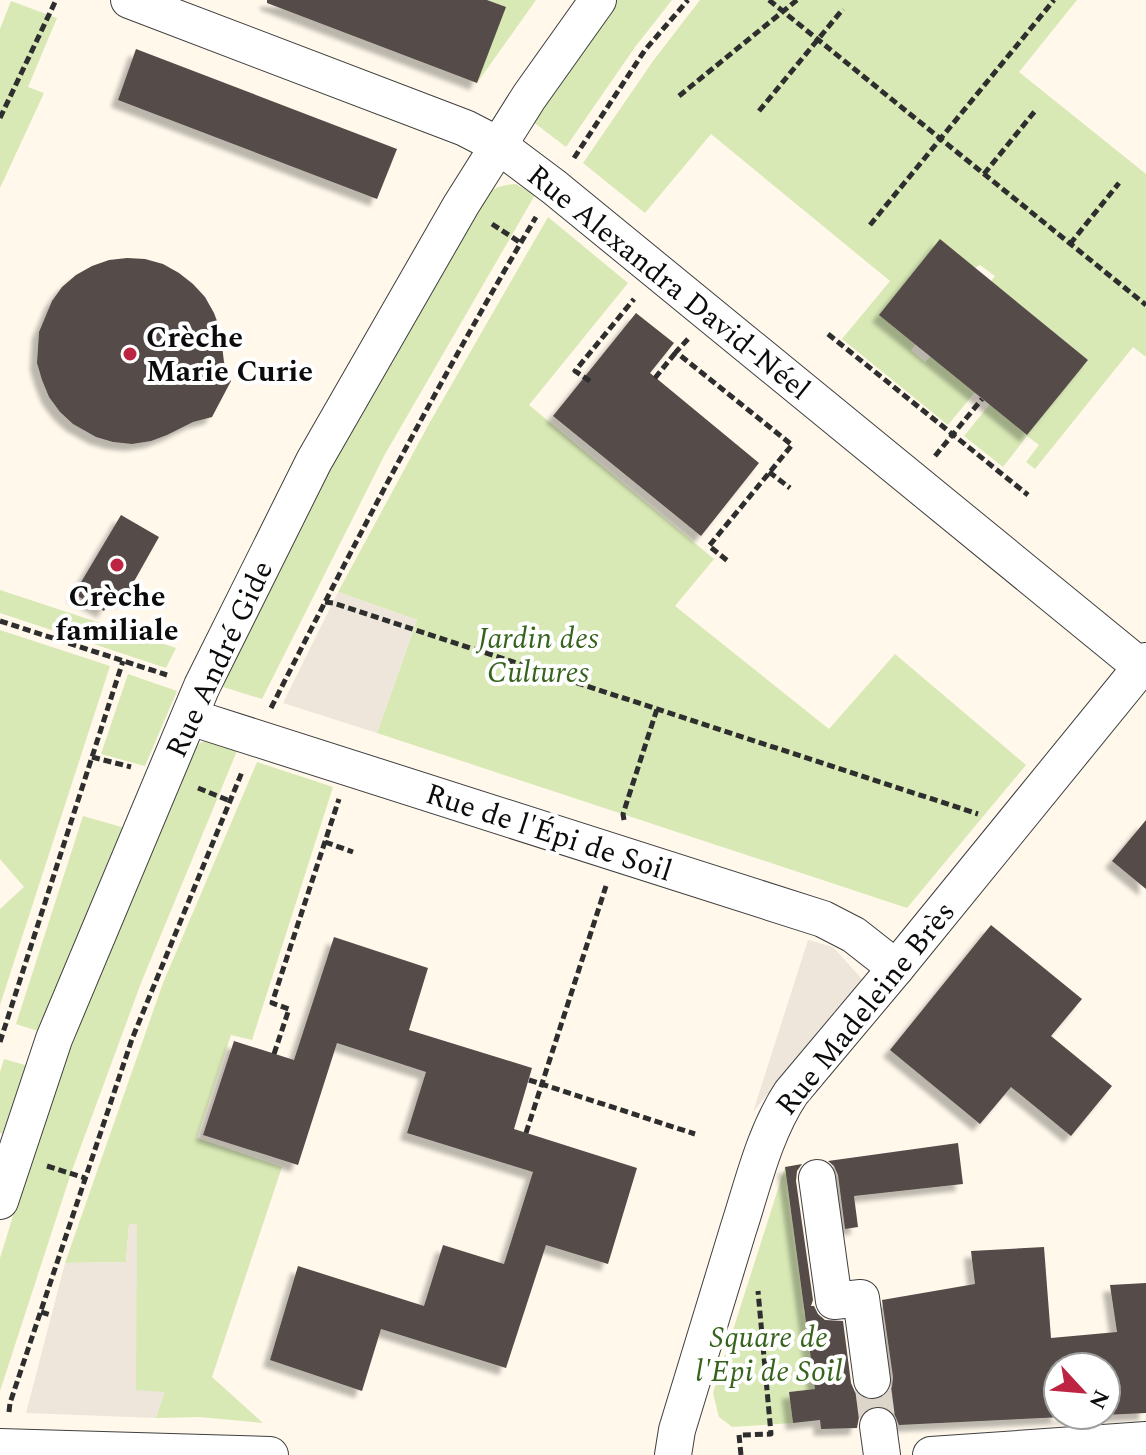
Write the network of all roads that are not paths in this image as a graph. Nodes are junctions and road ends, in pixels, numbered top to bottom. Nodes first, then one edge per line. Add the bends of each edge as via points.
1 (129, 0) edge
2 (598, 0) edge
3 (498, 145) junction
4 (1144, 666) edge
5 (196, 702) junction
6 (896, 968) junction
7 (817, 1178) dead end
8 (0, 1201) edge
9 (872, 1380) tunnel mouth
10 (1146, 1440) edge
11 (2, 1447) edge
12 (74, 1452) edge
13 (270, 1455) edge
14 (673, 1455) edge
15 (931, 1455) edge

1 - 3 street, Rue Alexandra David-Néel
2 - 3 street, Rue André Gide
3 - 4 street, Rue Alexandra David-Néel
3 - 5 street, Rue André Gide via 314,461
4 - 6 street, Rue Madeleine Brès
5 - 6 street, Rue de l'Épi de Soil via 256,738 823,919
5 - 8 street, Rue André Gide via 54,1039
6 - 14 street, Rue Madeleine Brès via 791,1093 773,1124
7 - 9 street via 834,1301 861,1298
10 - 15 street
11 - 12 street
12 - 13 street

